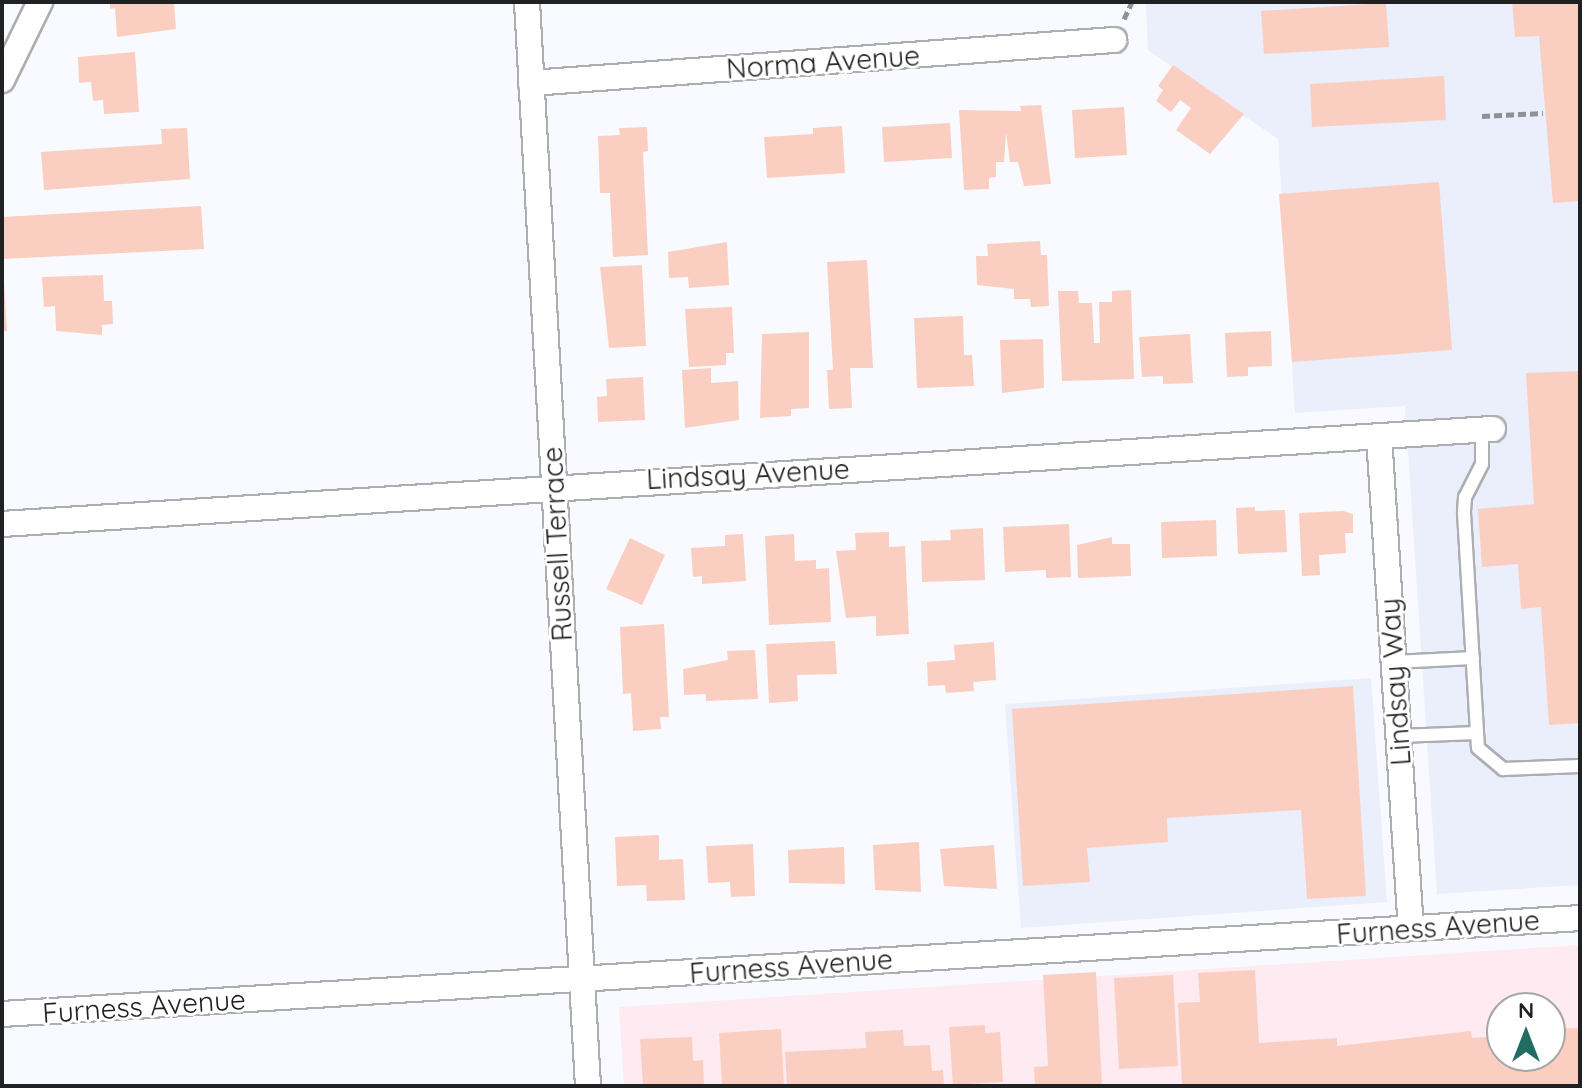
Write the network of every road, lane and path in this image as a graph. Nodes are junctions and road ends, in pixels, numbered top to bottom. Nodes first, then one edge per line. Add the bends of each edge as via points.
1 (40, 2) edge
2 (527, 2) edge
3 (1114, 40) dead end
4 (2, 80) edge
5 (531, 83) junction
6 (1543, 113) dead end
7 (1482, 116) dead end
8 (1488, 429) joint
9 (1379, 436) junction
10 (554, 486) junction
11 (2, 524) edge
12 (1473, 658) junction
13 (1394, 662) junction
14 (1477, 733) junction
15 (1398, 736) junction
16 (1580, 766) edge
17 (1580, 918) edge
18 (1411, 928) junction
19 (582, 979) junction
20 (2, 1014) edge
21 (588, 1086) edge

1 - 4 street
2 - 5 street, Russell Terrace
3 - 5 street, Norma Avenue
5 - 10 street, Russell Terrace
6 - 7 path
8 - 9 street, Lindsay Avenue
8 - 12 lane via 1482,464 1465,497
9 - 10 street, Lindsay Avenue
9 - 13 street, Lindsay Way
10 - 11 street, Lindsay Avenue
10 - 19 street, Russell Terrace
12 - 13 lane
12 - 14 lane
13 - 15 street, Lindsay Way
14 - 15 lane
14 - 16 lane via 1484,758 1503,769
15 - 18 street, Lindsay Way
17 - 18 street, Furness Avenue
18 - 19 street, Furness Avenue
19 - 20 street, Furness Avenue
19 - 21 street, Russell Terrace

